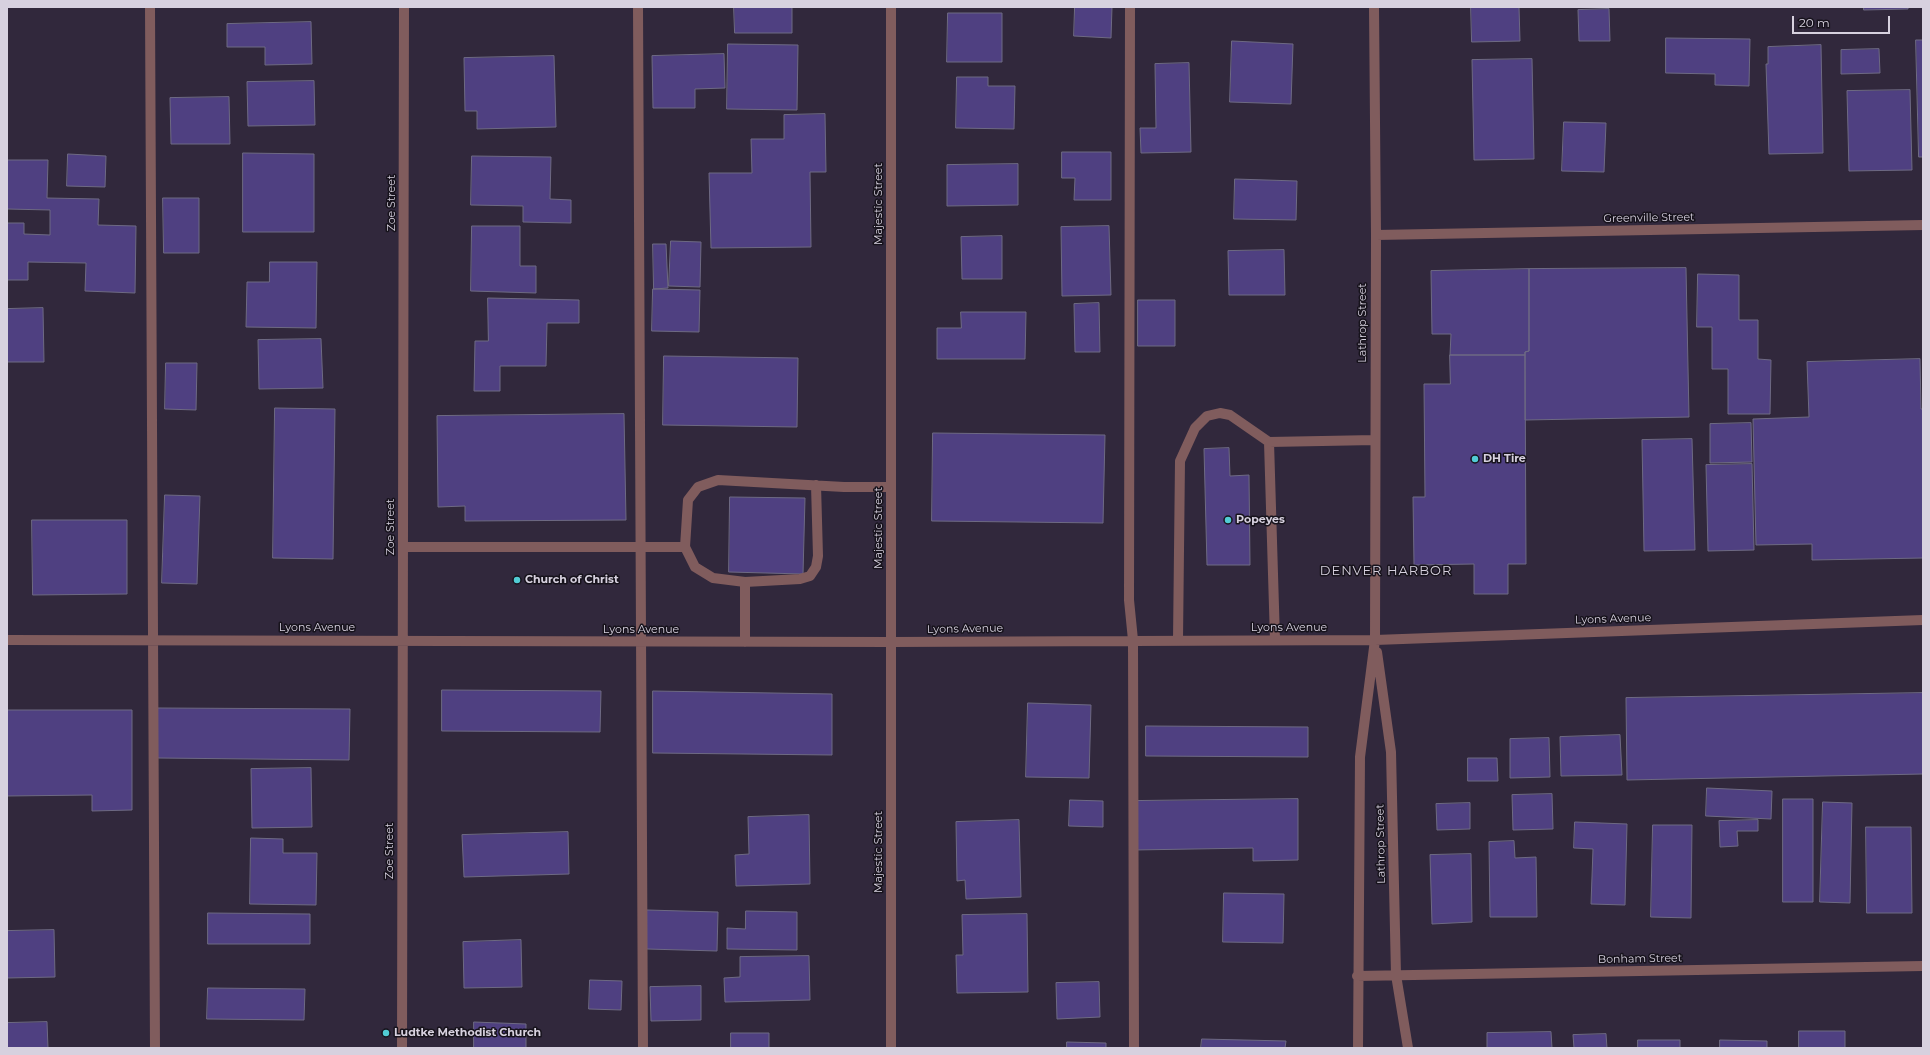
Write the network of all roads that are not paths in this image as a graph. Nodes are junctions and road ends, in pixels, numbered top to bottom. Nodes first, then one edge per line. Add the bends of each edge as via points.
1 (150, 7) edge
2 (404, 7) edge
3 (638, 7) edge
4 (891, 7) edge
5 (1130, 7) edge
6 (1374, 7) edge
7 (1923, 225) edge
8 (1376, 235) junction
9 (1375, 440) junction
10 (1270, 442) junction
11 (816, 485) junction
12 (891, 487) junction
13 (641, 546) junction
14 (403, 547) junction
15 (685, 547) junction
16 (744, 582) junction
17 (1923, 620) edge
18 (7, 640) edge
19 (403, 640) junction
20 (1133, 640) junction
21 (1178, 640) junction
22 (1275, 640) junction
23 (1375, 640) junction
24 (153, 642) junction
25 (642, 642) junction
26 (744, 642) junction
27 (891, 642) junction
28 (1923, 966) edge
29 (1396, 975) junction
30 (1357, 976) junction
31 (155, 1048) edge
32 (402, 1048) edge
33 (643, 1048) edge
34 (891, 1048) edge
35 (1134, 1048) edge
36 (1358, 1048) edge
37 (1408, 1048) edge

1 - 24 street
2 - 14 street, Zoe Street
3 - 13 street
4 - 12 street, Majestic Street
5 - 20 street via 1129,600
6 - 8 street, Lathrop Street
7 - 8 street, Greenville Street
8 - 9 street, Lathrop Street
9 - 10 street
9 - 23 street, Lathrop Street
10 - 21 street via 1230,415 1220,413 1207,416 1194,428 1186,445 1180,461
10 - 22 street
11 - 12 street
11 - 15 street via 718,480 698,487 688,500
11 - 16 street via 818,556 816,567 810,576 800,580
12 - 27 street, Majestic Street
13 - 14 street
13 - 15 street
13 - 25 street
14 - 19 street, Zoe Street
15 - 16 street via 695,567 713,578
16 - 26 street
17 - 23 street, Lyons Avenue
18 - 24 street, Lyons Avenue
19 - 24 street, Lyons Avenue
19 - 25 street, Lyons Avenue
19 - 32 street, Zoe Street
20 - 21 street, Lyons Avenue
20 - 27 street, Lyons Avenue
20 - 35 street
21 - 22 street, Lyons Avenue
22 - 23 street, Lyons Avenue
23 - 29 street, Lathrop Street via 1391,752
23 - 30 street, Lathrop Street via 1360,757
24 - 31 street
25 - 26 street, Lyons Avenue
25 - 33 street
26 - 27 street, Lyons Avenue
27 - 34 street, Majestic Street
28 - 29 street, Bonham Street
29 - 30 street, Bonham Street
29 - 37 street, Lathrop Street
30 - 36 street, Lathrop Street

